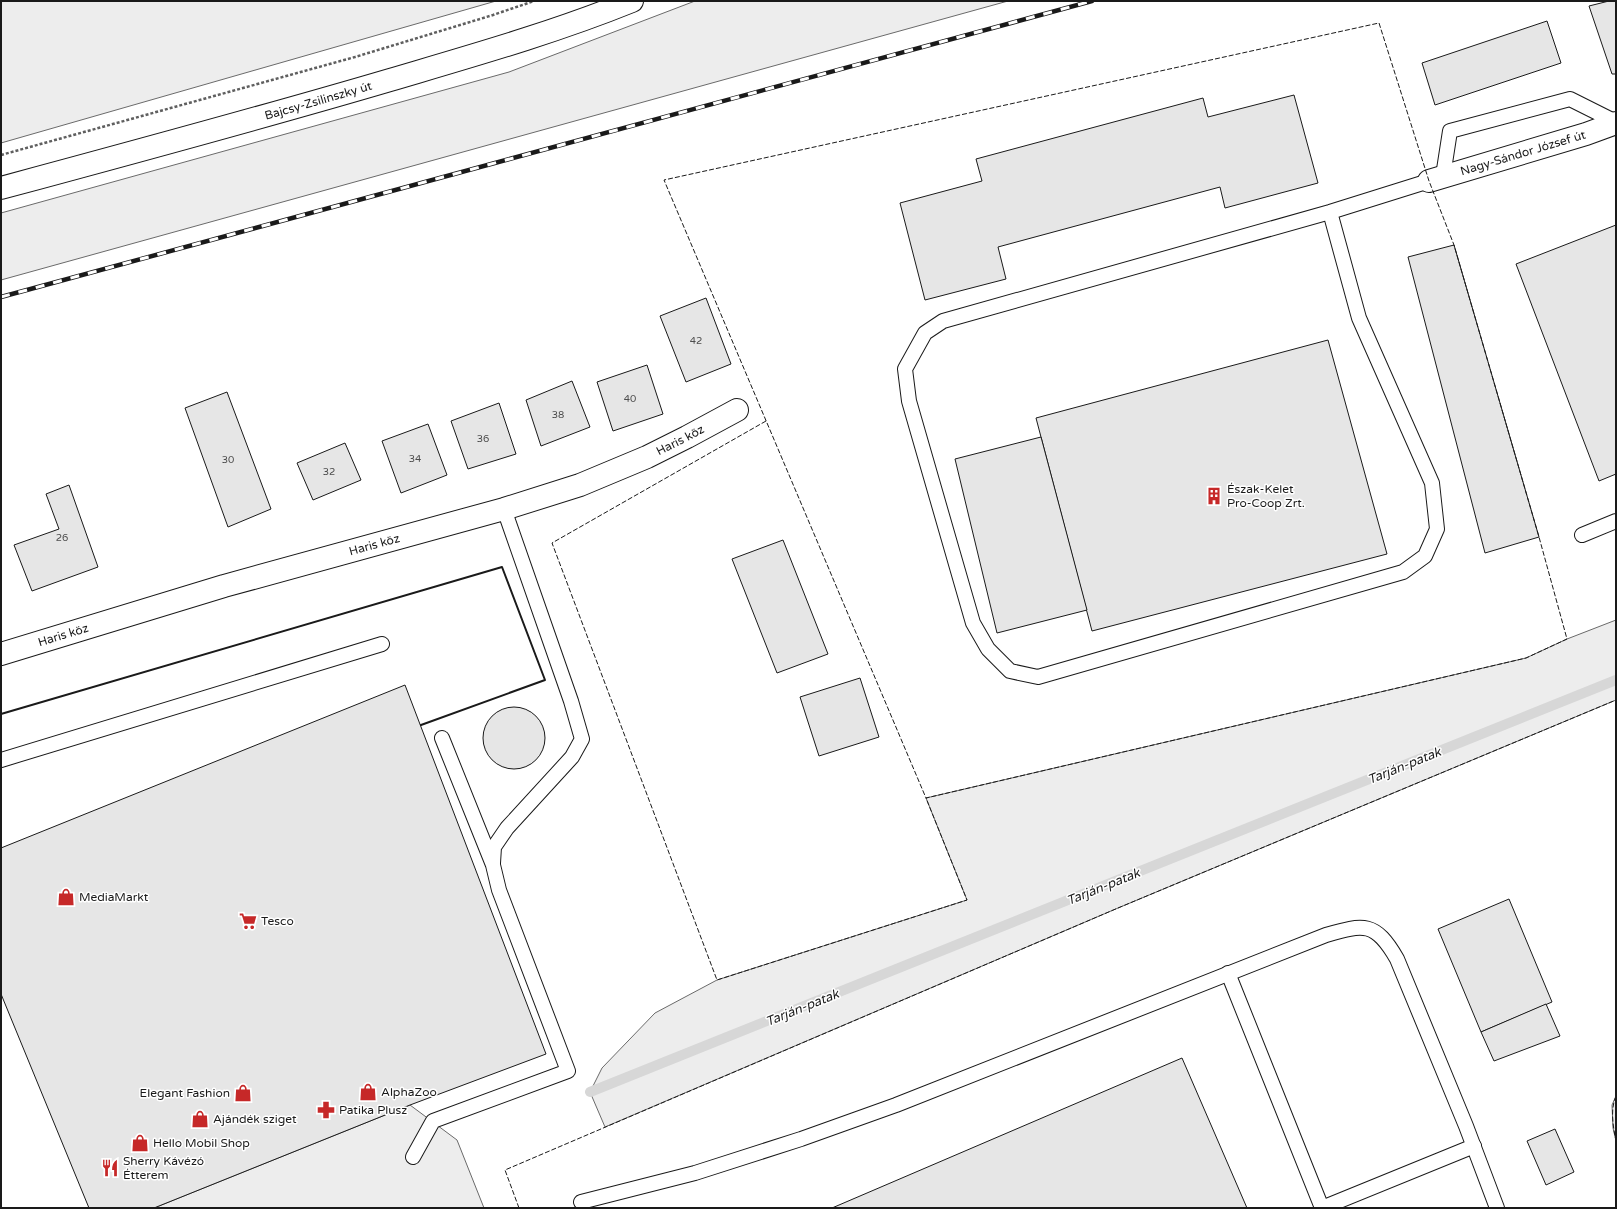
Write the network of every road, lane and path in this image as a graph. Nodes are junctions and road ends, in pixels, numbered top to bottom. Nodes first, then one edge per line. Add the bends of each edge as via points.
1 (534, 1) edge
2 (632, 1) edge
3 (1616, 123) edge
4 (1, 155) edge
5 (1436, 179) junction
6 (1, 188) edge
7 (1330, 212) junction
8 (737, 410) dead end
9 (504, 509) junction
10 (1616, 521) edge
11 (1582, 535) dead end
12 (382, 644) dead end
13 (1, 654) edge
14 (442, 738) dead end
15 (1, 760) edge
16 (493, 865) junction
17 (1228, 973) junction
18 (1474, 1146) junction
19 (414, 1157) dead end
20 (581, 1202) dead end
21 (1322, 1208) edge
22 (1498, 1208) edge

1 - 4 path via 355,57
2 - 6 street, Bajcsy-Zsilinszky út via 465,58 151,149
3 - 5 street, Nagy-Sándor József út
3 - 5 lane via 1570,99 1450,131
5 - 7 lane
7 - 7 lane via 944,321 925,333 905,369 910,401 974,623 988,650 1010,671 1038,677 1403,572 1425,556 1437,529 1432,483 1359,318
8 - 9 street, Haris köz via 612,472
9 - 13 street, Haris köz via 224,586
9 - 16 lane via 582,739 572,757 507,828 494,847
10 - 11 lane
12 - 15 lane
14 - 16 lane
16 - 19 lane via 499,890 568,1071 433,1121
17 - 18 lane via 1350,928 1361,927 1379,934 1397,959
17 - 20 lane via 896,1105 809,1136 695,1173
17 - 21 lane
18 - 21 lane
18 - 22 lane

